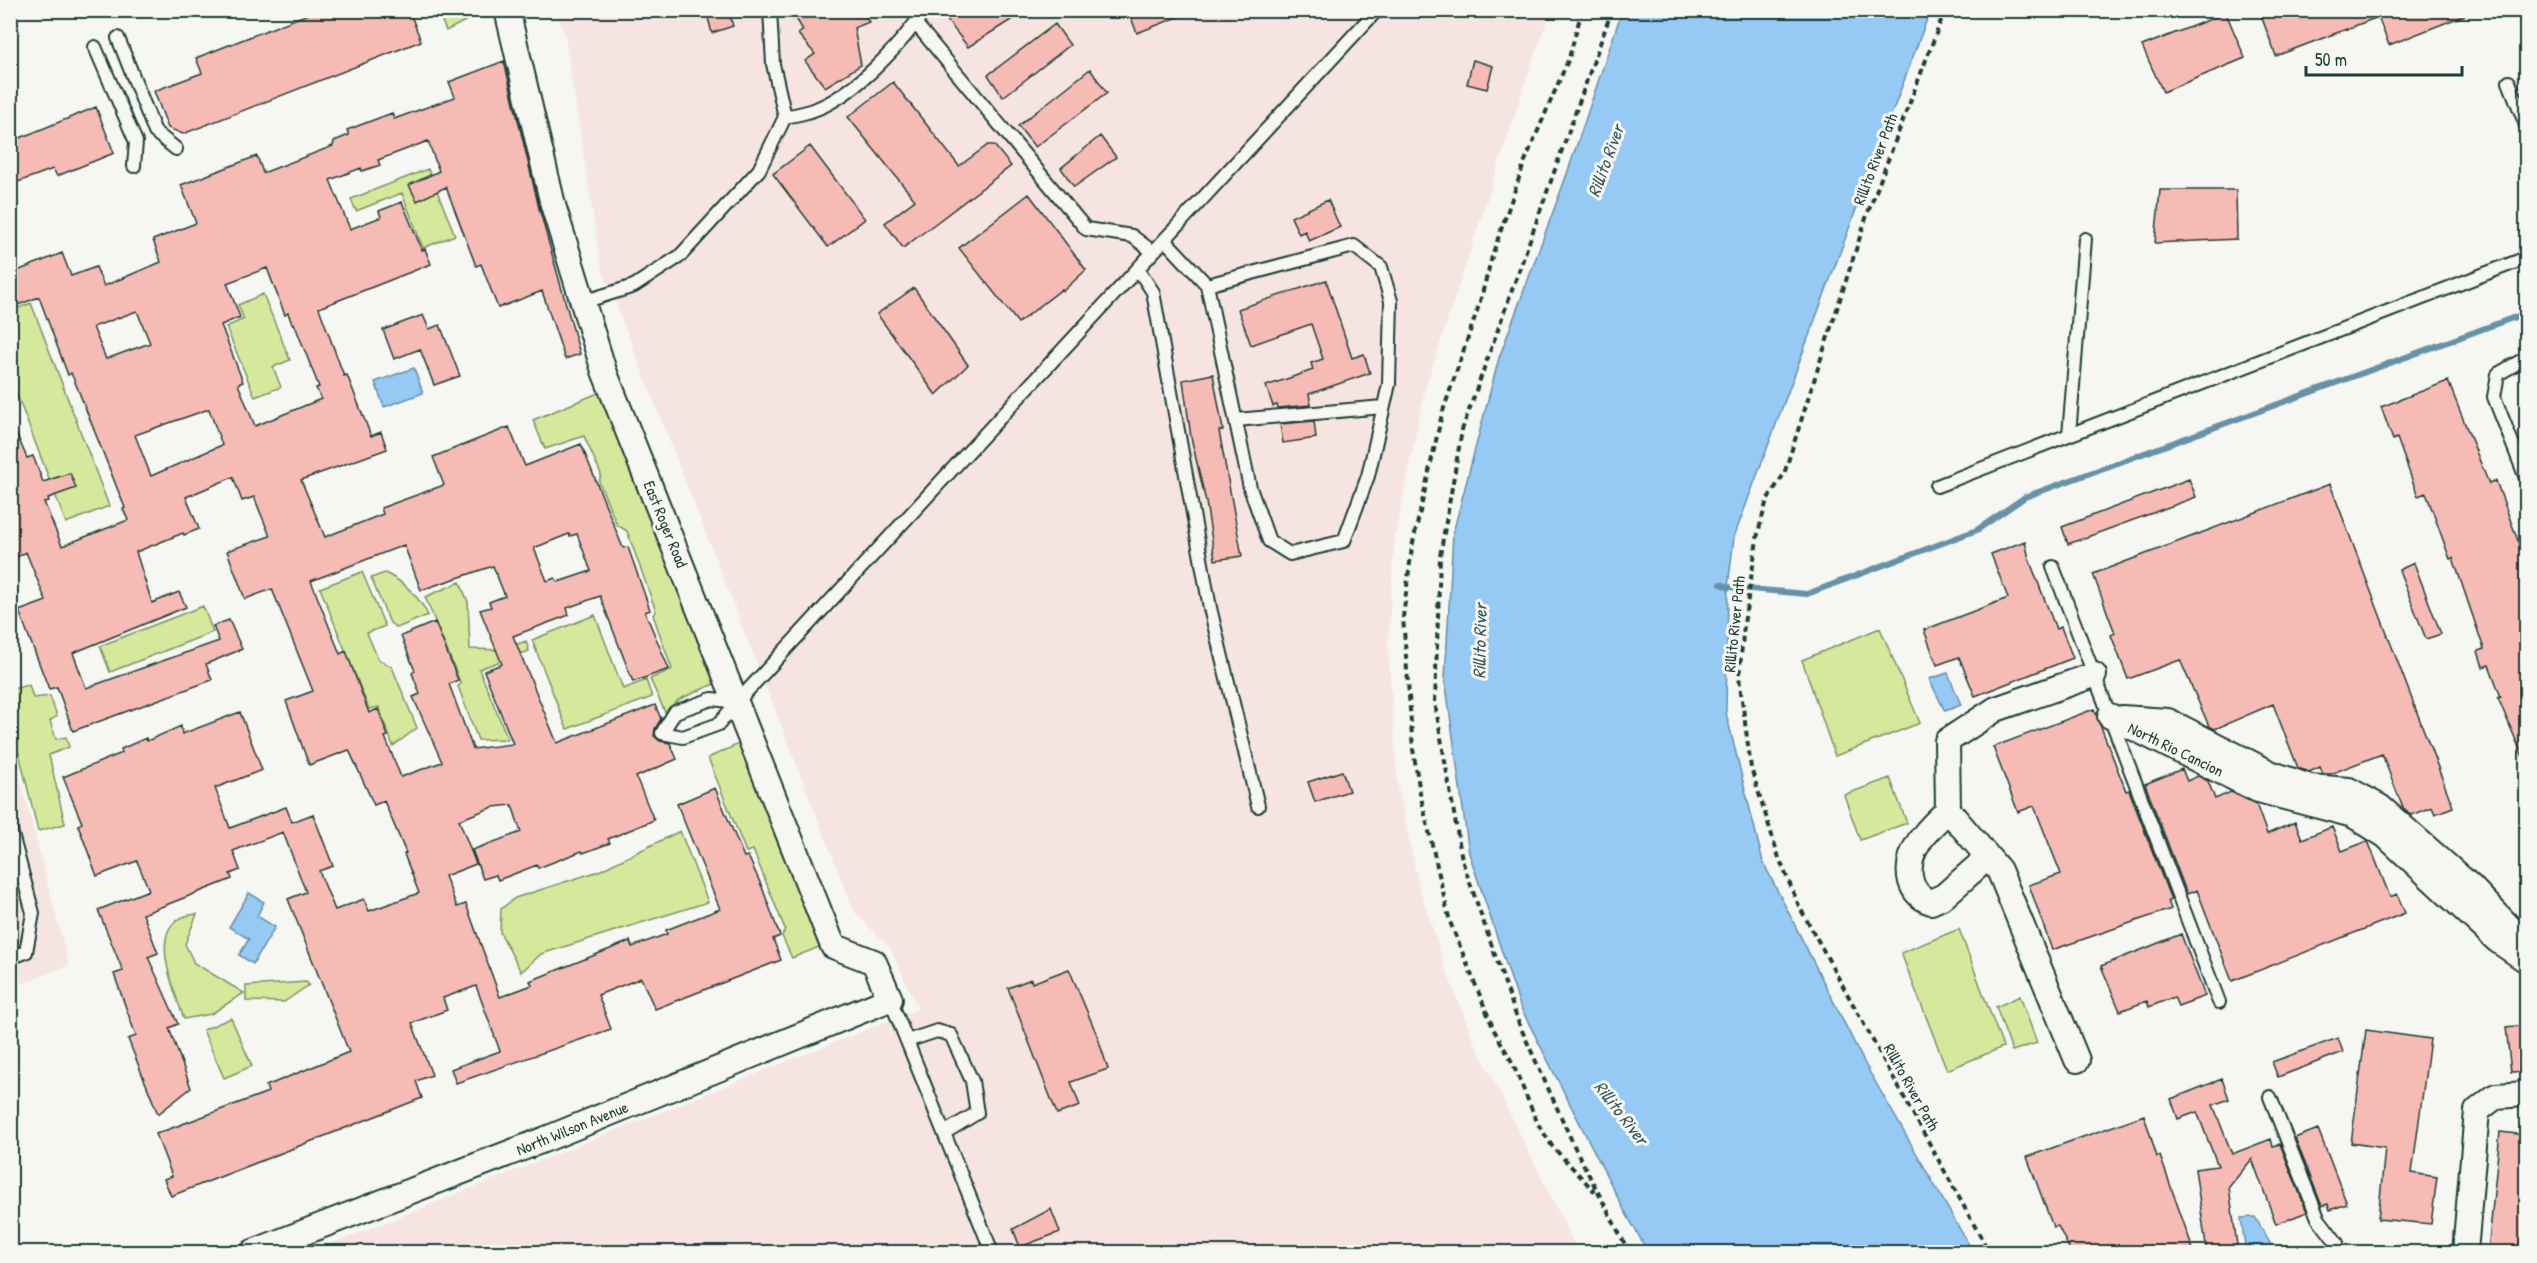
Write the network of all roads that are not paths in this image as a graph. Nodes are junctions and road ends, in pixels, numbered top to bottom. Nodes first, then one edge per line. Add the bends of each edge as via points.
1 (507, 10) edge
2 (770, 10) edge
3 (925, 10) edge
4 (1377, 10) edge
5 (916, 24) junction
6 (118, 38) dead end
7 (95, 46) dead end
8 (2509, 82) dead end
9 (785, 117) junction
10 (2526, 125) edge
11 (176, 149) dead end
12 (134, 166) dead end
13 (2085, 239) dead end
14 (1165, 240) junction
15 (1153, 252) junction
16 (2526, 258) edge
17 (1138, 270) junction
18 (1207, 285) junction
19 (583, 302) junction
20 (2526, 358) edge
21 (1383, 407) junction
22 (1236, 420) junction
23 (2070, 435) junction
24 (2526, 478) edge
25 (1937, 486) dead end
26 (2053, 567) dead end
27 (2094, 675) junction
28 (737, 702) junction
29 (2110, 717) junction
30 (2237, 768) junction
31 (1258, 806) dead end
32 (1948, 810) junction
33 (10, 827) edge
34 (1987, 858) junction
35 (2526, 939) edge
36 (10, 958) edge
37 (2526, 960) edge
38 (890, 999) junction
39 (2219, 1002) dead end
40 (907, 1041) junction
41 (2077, 1060) dead end
42 (2526, 1094) edge
43 (2270, 1097) dead end
44 (944, 1133) junction
45 (2337, 1243) dead end
46 (253, 1252) edge
47 (992, 1252) edge
48 (2465, 1252) edge

1 - 19 street, East Roger Road via 553,205
2 - 9 lane via 774,64
3 - 5 lane
4 - 14 lane
5 - 9 lane via 884,61 829,104
5 - 15 lane via 1086,229 1132,236
6 - 11 lane via 155,132
7 - 12 lane via 136,142
8 - 10 lane
9 - 19 lane via 759,170 680,256 634,285
13 - 23 lane
14 - 15 lane
14 - 18 lane
15 - 17 lane
16 - 23 lane
17 - 28 lane
17 - 31 lane via 1153,292 1210,608
18 - 21 lane via 1354,246 1381,267 1391,301 1389,384
18 - 22 lane
19 - 28 street, East Roger Road via 604,371
20 - 24 lane via 2498,375 2494,397
21 - 22 lane
21 - 22 lane via 1368,477 1344,541 1290,554 1269,541 1250,488
23 - 25 lane
26 - 27 lane
27 - 29 lane
27 - 32 street via 1996,709 1947,741
28 - 28 lane via 712,699 675,712 662,733 683,737 719,724
28 - 38 street, East Roger Road via 833,946 874,962
29 - 30 street, North Rio Cancion via 2168,721
29 - 39 lane
30 - 35 street, North Rio Cancion via 2270,773 2310,787 2349,790 2380,807
30 - 37 street, North Rio Cancion via 2258,790 2353,815 2386,836 2497,940
32 - 34 street
32 - 34 street via 1915,850 1910,865 1913,890 1931,902 1959,884
33 - 36 lane via 33,913 26,952
34 - 41 street via 1999,870
38 - 40 lane
38 - 46 street, North Wilson Avenue via 551,1137
40 - 44 lane
40 - 44 lane via 937,1031 951,1035 972,1081 977,1113
42 - 48 street via 2496,1096 2477,1111
43 - 45 lane via 2318,1218
44 - 47 lane

